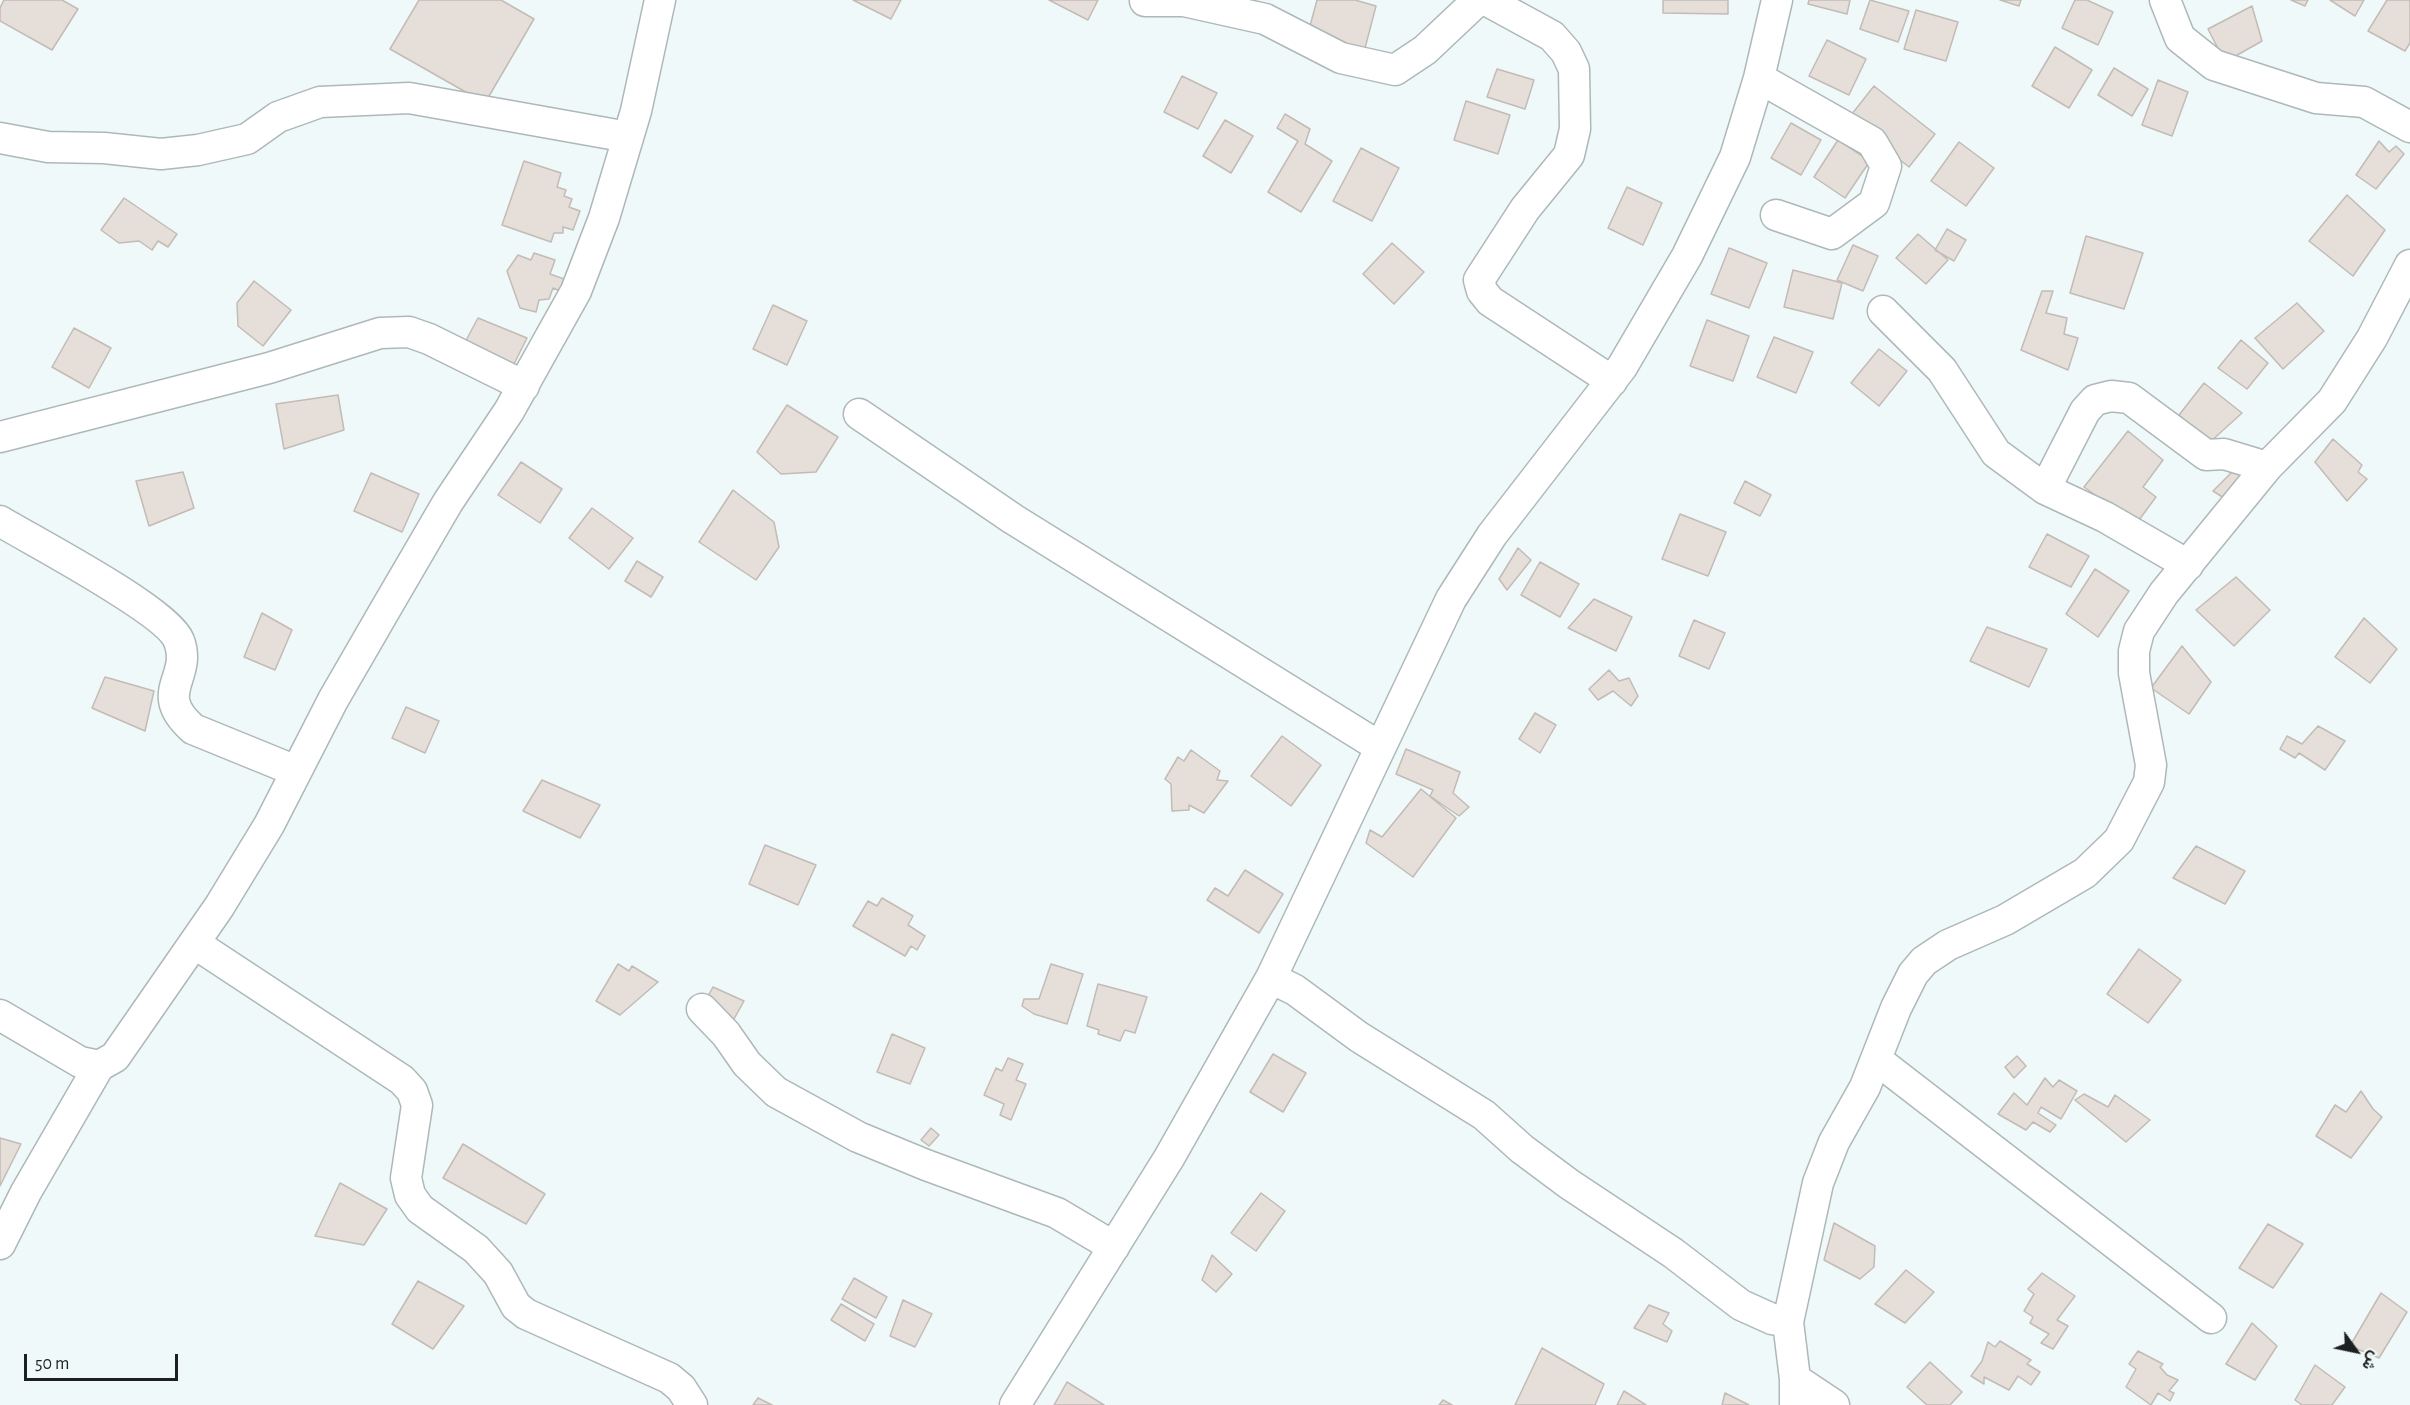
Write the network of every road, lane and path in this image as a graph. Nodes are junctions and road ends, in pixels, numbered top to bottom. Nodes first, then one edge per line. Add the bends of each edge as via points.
1 (660, 0) edge
2 (1478, 0) edge
3 (1486, 0) edge
4 (1777, 0) edge
5 (2165, 0) edge
6 (1145, 2) dead end
7 (1760, 78) junction
8 (2410, 127) edge
9 (0, 138) edge
10 (628, 138) junction
11 (1776, 215) dead end
12 (2410, 265) edge
13 (1883, 311) dead end
14 (1612, 381) junction
15 (524, 386) junction
16 (860, 414) dead end
17 (0, 437) edge
18 (2267, 467) junction
19 (2045, 489) junction
20 (0, 521) edge
21 (2188, 565) junction
22 (1380, 747) junction
23 (296, 771) junction
24 (194, 943) junction
25 (1271, 978) junction
26 (702, 1009) dead end
27 (0, 1015) edge
28 (1877, 1060) junction
29 (99, 1066) junction
30 (0, 1244) edge
31 (1114, 1247) junction
32 (2211, 1318) dead end
33 (1788, 1322) junction
34 (1795, 1392) edge
35 (692, 1405) edge
36 (1015, 1405) edge
37 (1834, 1405) edge

1 - 10 street
2 - 6 street via 1425,50 1395,70 1341,58 1265,19 1184,1
3 - 14 street via 1552,36 1566,52 1574,69 1575,129 1569,156 1525,209 1485,267 1479,280 1482,291 1490,301
4 - 7 street
5 - 8 street via 2180,38 2214,64 2316,98 2364,102
7 - 11 street via 1872,142 1886,166 1874,203 1832,234
7 - 14 street via 1735,157 1687,256
9 - 10 street via 48,147 161,154 247,139 278,117 320,102 409,98
10 - 15 street via 604,218 576,291
12 - 18 street via 2372,338 2332,401
13 - 19 street via 1942,370 1996,453
14 - 22 street via 1492,535 1451,599
15 - 17 street via 429,339 409,332 380,333 269,368
15 - 23 street via 448,502
16 - 22 street via 1013,519
18 - 19 street via 2224,453 2206,455 2128,398 2111,396 2094,400 2085,411
18 - 21 street
19 - 21 street via 2105,517
20 - 23 street via 143,606 170,628 179,639 182,652 172,704 192,729
21 - 28 street via 2139,631 2134,673 2151,765 2145,792 2119,840 2085,873 1924,961 1896,1008
22 - 25 street
23 - 24 street via 269,825
24 - 29 street via 115,1057
24 - 35 street via 412,1090 417,1105 405,1178 410,1195 420,1209 476,1249 498,1273 516,1306 545,1323 669,1378
25 - 31 street
25 - 33 street via 1484,1114 1569,1184 1673,1253 1741,1305
26 - 31 street via 747,1064 776,1092 858,1137 1056,1213
27 - 29 street via 80,1062
28 - 32 street
28 - 33 street via 1834,1142 1818,1183
29 - 30 street
31 - 36 street
33 - 34 street
34 - 37 street

